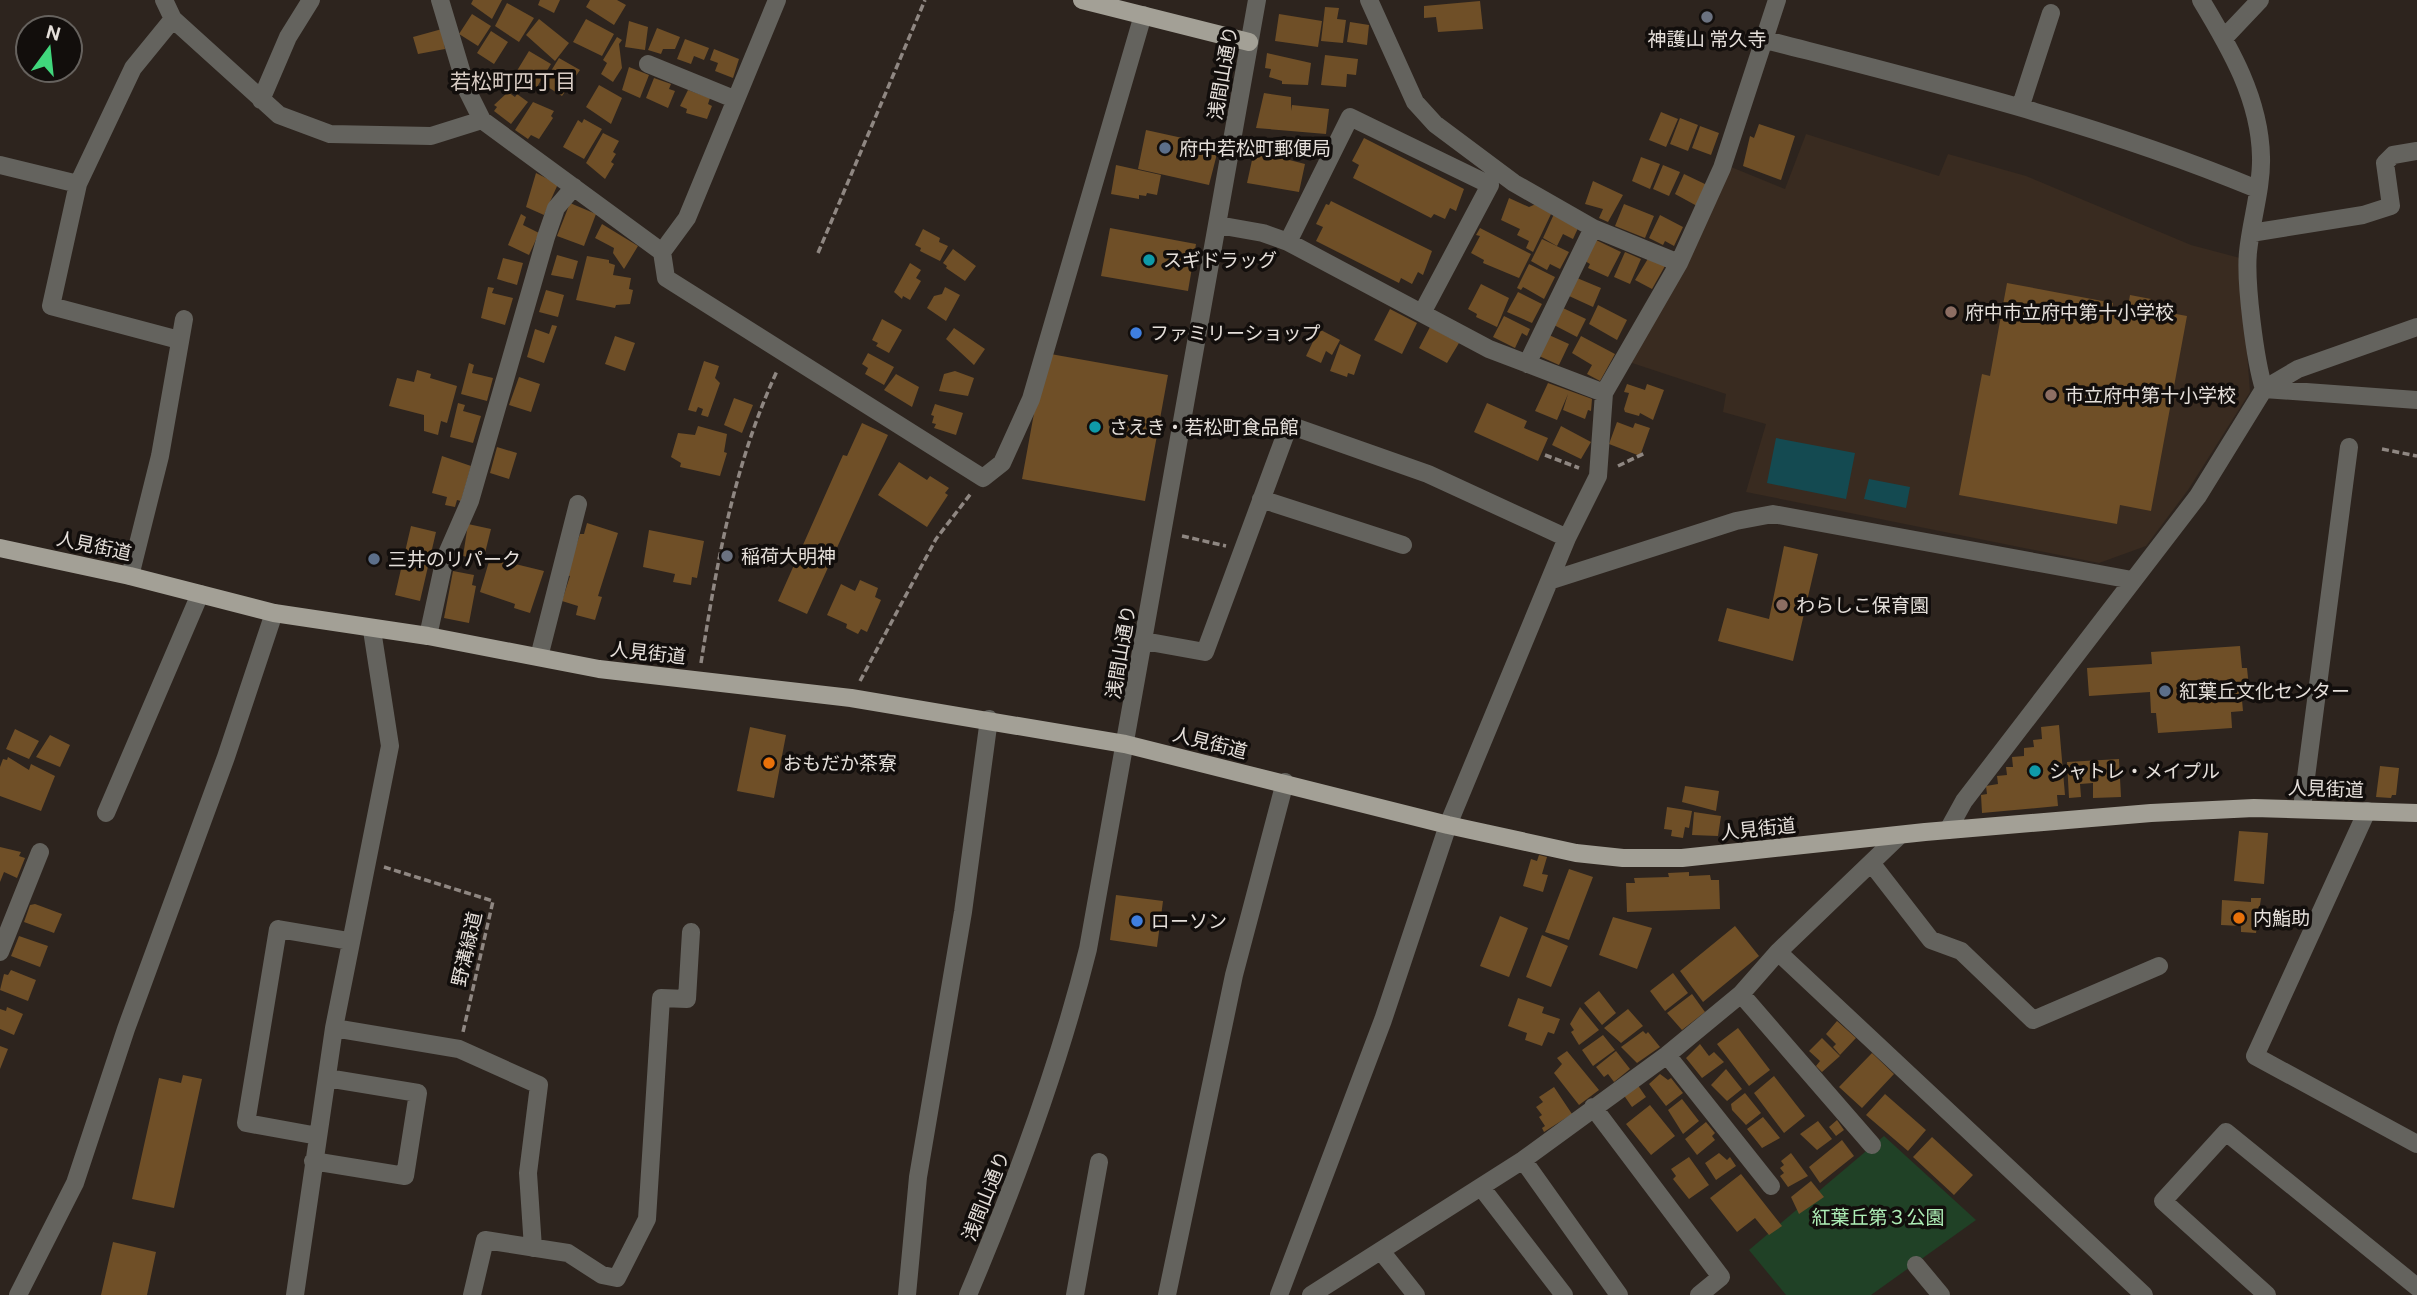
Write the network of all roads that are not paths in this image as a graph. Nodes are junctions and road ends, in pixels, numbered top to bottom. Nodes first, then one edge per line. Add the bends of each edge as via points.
1 (164, 0) edge
2 (311, 0) edge
3 (440, 0) edge
4 (777, 0) edge
5 (1082, 0) edge
6 (1257, 0) edge
7 (1369, 0) edge
8 (1777, 0) edge
9 (2201, 0) edge
10 (2260, 0) edge
11 (2051, 13) dead end
12 (1143, 15) junction
13 (173, 19) junction
14 (2224, 38) junction
15 (1766, 40) junction
16 (1249, 42) junction
17 (648, 64) dead end
18 (734, 99) junction
19 (261, 100) junction
20 (2021, 105) junction
21 (482, 120) junction
22 (2417, 151) edge
23 (0, 165) edge
24 (78, 184) junction
25 (574, 187) junction
26 (2257, 189) junction
27 (1218, 225) junction
28 (1592, 228) junction
29 (2251, 233) junction
30 (1288, 242) junction
31 (662, 252) junction
32 (1679, 263) junction
33 (1422, 313) junction
34 (184, 319) dead end
35 (2417, 327) edge
36 (179, 340) junction
37 (1527, 364) junction
38 (2264, 389) junction
39 (1604, 393) junction
40 (2417, 400) edge
41 (2349, 447) dead end
42 (1261, 499) junction
43 (578, 504) dead end
44 (1567, 538) junction
45 (1403, 545) dead end
46 (0, 548) edge
47 (130, 576) junction
48 (1552, 580) junction
49 (2133, 580) junction
50 (200, 594) junction
51 (275, 613) junction
52 (372, 630) junction
53 (428, 636) junction
54 (1144, 641) junction
55 (539, 657) junction
56 (989, 719) junction
57 (1125, 744) junction
58 (1285, 782) junction
59 (2302, 808) junction
60 (2367, 811) junction
61 (106, 813) dead end
62 (2417, 813) edge
63 (1448, 825) junction
64 (1948, 830) junction
65 (1900, 835) junction
66 (40, 852) dead end
67 (1872, 864) junction
68 (691, 932) dead end
69 (349, 941) junction
70 (0, 952) edge
71 (1778, 952) junction
72 (2159, 966) dead end
73 (1741, 994) junction
74 (334, 1028) junction
75 (1667, 1055) junction
76 (327, 1077) junction
77 (1594, 1107) junction
78 (318, 1136) junction
79 (2417, 1144) edge
80 (1871, 1145) dead end
81 (1523, 1160) junction
82 (313, 1161) junction
83 (1099, 1162) dead end
84 (1771, 1186) dead end
85 (1481, 1187) junction
86 (533, 1248) junction
87 (1381, 1251) junction
88 (1916, 1265) dead end
89 (2417, 1287) edge
90 (2260, 1293) edge
91 (18, 1295) edge
92 (295, 1295) edge
93 (472, 1295) edge
94 (907, 1295) edge
95 (968, 1295) edge
96 (1075, 1295) edge
97 (1167, 1295) edge
98 (1279, 1295) edge
99 (1311, 1295) edge
100 (1416, 1295) edge
101 (1564, 1295) edge
102 (1619, 1295) edge
103 (1699, 1295) edge
104 (1941, 1295) edge
105 (2144, 1295) edge

1 - 13 street
2 - 19 street via 288,37
3 - 21 street via 467,90
4 - 18 street
5 - 12 main road
6 - 16 street, 浅間山通り
7 - 28 street via 1415,102 1434,124 1514,183
8 - 15 street
9 - 14 street
10 - 14 street
11 - 20 street
12 - 16 main road
12 - 31 street via 1031,399 1002,463 983,478 666,278
13 - 19 street
13 - 24 street via 133,68
14 - 26 street via 2245,79 2257,132 2261,158
15 - 20 street
15 - 32 street via 1722,168
16 - 27 street, 浅間山通り
17 - 18 street
18 - 31 street via 687,218
19 - 21 street via 279,115 330,134 431,136
20 - 26 street via 2176,156
21 - 25 street
22 - 29 street via 2393,155 2385,163 2391,206 2363,215
23 - 24 street
24 - 36 street via 51,306
25 - 31 street
25 - 53 street via 556,208 546,237 470,500 445,558
26 - 29 street
27 - 30 street
27 - 54 street, 浅間山通り
28 - 32 street
28 - 37 street
29 - 38 street via 2250,280
30 - 33 street
30 - 33 street via 1350,117 1490,185
32 - 39 street
33 - 37 street
34 - 36 street
35 - 38 street via 2298,369
36 - 47 street via 160,456
37 - 39 street
38 - 40 street
38 - 49 street via 2198,496
39 - 44 street via 1598,476
41 - 59 street
42 - 44 street via 1289,425 1428,474
42 - 45 street
42 - 54 street via 1205,652
43 - 55 street
44 - 48 street
46 - 47 main road, 人見街道
47 - 50 main road, 人見街道
48 - 49 street via 1736,521 1773,514
48 - 63 street
49 - 64 street via 1964,801
50 - 51 main road, 人見街道
50 - 61 street
51 - 52 main road, 人見街道
51 - 91 street via 75,1183
52 - 53 main road, 人見街道
52 - 69 street via 390,746 369,863
53 - 55 main road, 人見街道
54 - 57 street, 浅間山通り
55 - 56 main road, 人見街道 via 599,669
56 - 57 main road, 人見街道
56 - 94 street via 971,860 918,1177
57 - 58 main road, 人見街道
57 - 95 street, 浅間山通り via 1088,949 1059,1059 1016,1181
58 - 63 main road, 人見街道
58 - 97 street via 1234,975
59 - 60 main road, 人見街道
59 - 64 main road, 人見街道 via 2151,813
60 - 62 main road, 人見街道
60 - 79 street via 2255,1056
63 - 65 main road, 人見街道 via 1576,853 1623,858 1682,858
63 - 98 street via 1383,1020
64 - 65 main road, 人見街道
65 - 67 street
66 - 70 street
67 - 71 street
67 - 72 street via 1931,940 1961,951 2033,1020
68 - 86 street via 687,999 661,998 647,1219 636,1242 617,1278 602,1275 568,1253
69 - 74 street
69 - 78 street via 278,929 246,1123
71 - 73 street
71 - 105 street
73 - 75 street
73 - 80 street
74 - 76 street
74 - 86 street via 459,1049 539,1085 528,1173
75 - 77 street
75 - 84 street
76 - 78 street
76 - 82 street via 418,1093 405,1176
77 - 81 street
77 - 103 street via 1721,1277
78 - 82 street
81 - 85 street
81 - 102 street
82 - 92 street
83 - 96 street
85 - 87 street
85 - 101 street
86 - 93 street via 485,1240
87 - 99 street
87 - 100 street
88 - 104 street
89 - 90 street via 2226,1132 2163,1201

